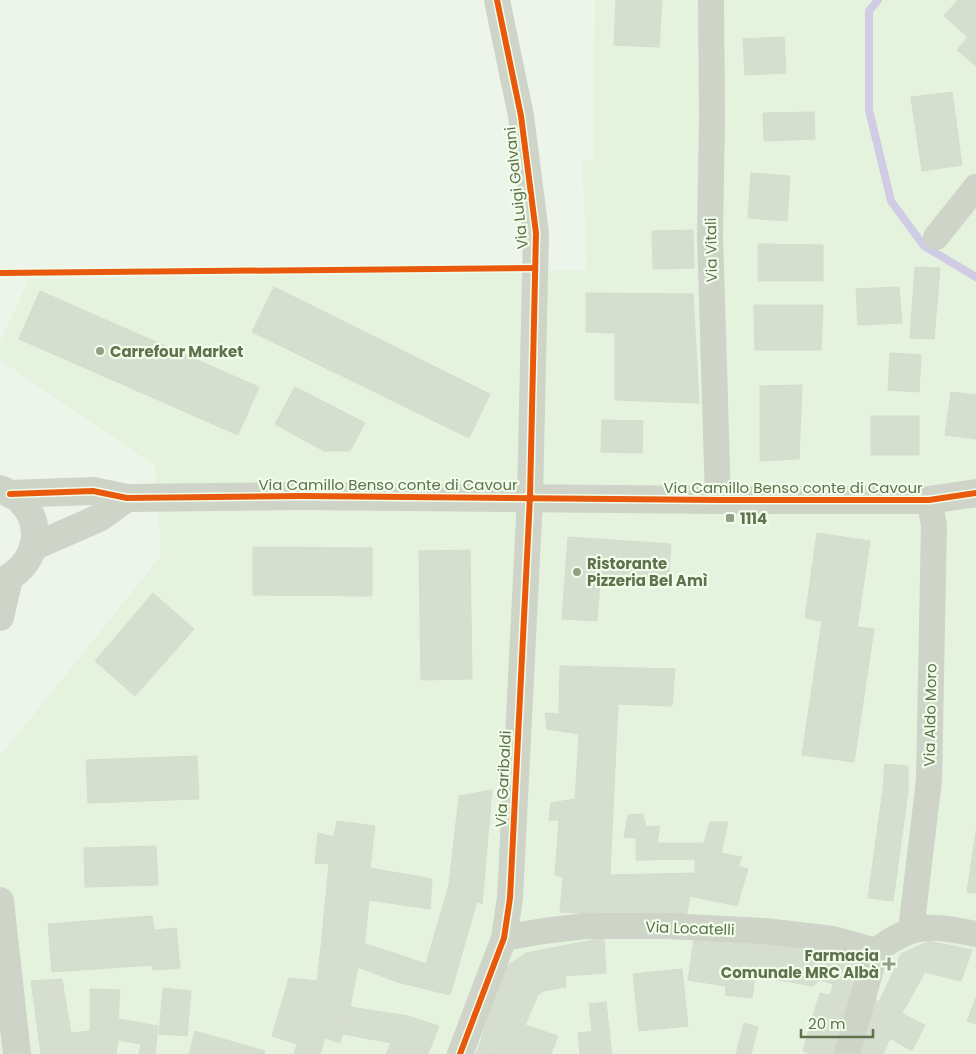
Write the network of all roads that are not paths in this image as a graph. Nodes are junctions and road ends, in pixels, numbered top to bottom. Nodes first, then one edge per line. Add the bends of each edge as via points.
1 (497, 0) edge
2 (711, 0) edge
3 (976, 187) edge
4 (936, 237) dead end
5 (5, 491) edge
6 (976, 493) edge
7 (530, 497) junction
8 (127, 498) junction
9 (718, 500) junction
10 (929, 500) junction
11 (33, 547) junction
12 (4, 581) edge
13 (0, 616) edge
14 (0, 901) edge
15 (911, 930) junction
16 (976, 934) edge
17 (504, 938) junction
18 (876, 951) junction
19 (4, 973) edge
20 (17, 1054) edge
21 (460, 1054) edge
22 (847, 1054) edge

1 - 7 street, Via Luigi Galvani via 521,116 536,233
2 - 9 street, Via Vitali via 710,235
3 - 4 street
5 - 8 street, Via Camillo Benso conte di Cavour via 93,491
5 - 11 street via 19,499 28,510 34,526
6 - 10 street, Via Camillo Benso conte di Cavour
7 - 8 street, Via Camillo Benso conte di Cavour
7 - 9 street, Via Camillo Benso conte di Cavour
7 - 17 street, Via Garibaldi via 510,898
8 - 11 street via 99,518
9 - 10 street, Via Camillo Benso conte di Cavour
10 - 15 street, Via Aldo Moro via 934,525 929,780
11 - 12 street via 23,568
12 - 13 street
14 - 19 street
15 - 16 street via 939,926
15 - 18 street via 893,937
17 - 18 street, Via Locatelli via 586,926 668,926 765,931 833,939
17 - 21 street, Via Garibaldi
18 - 22 street
19 - 20 street

